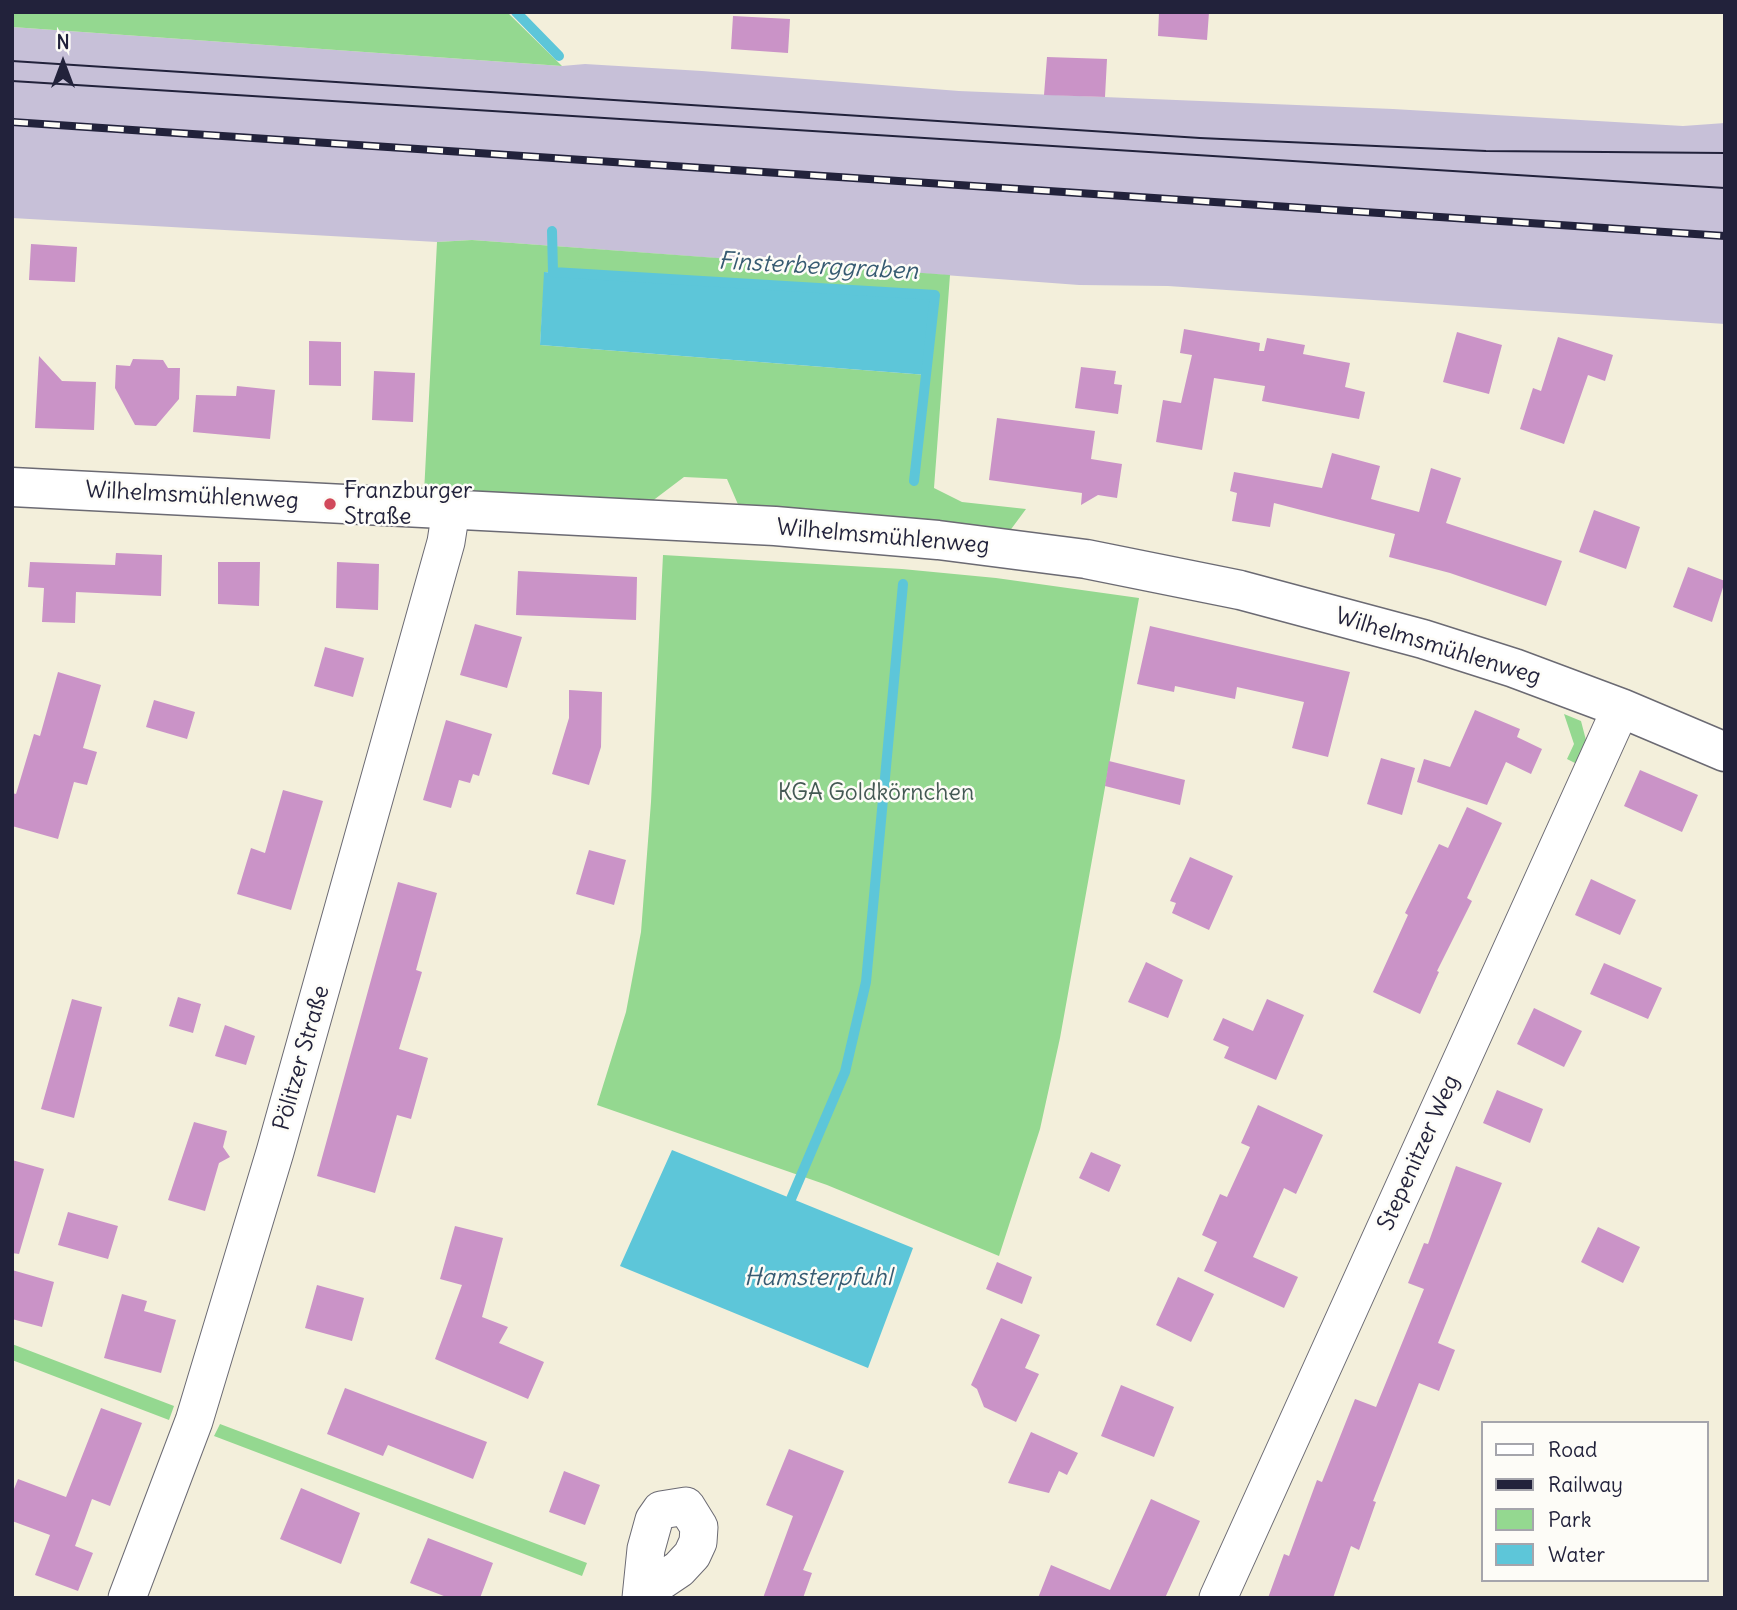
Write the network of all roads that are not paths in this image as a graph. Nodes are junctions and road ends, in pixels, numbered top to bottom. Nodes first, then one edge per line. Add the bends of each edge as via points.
1 (12, 487) edge
2 (451, 510) junction
3 (1620, 708) junction
4 (1725, 752) edge
5 (127, 1598) edge
6 (1218, 1598) edge

1 - 2 street, Wilhelmsmühlenweg
2 - 3 street, Wilhelmsmühlenweg via 859,532 1086,559 1318,610 1514,668
2 - 5 street, Pölitzer Straße via 446,542 275,1152 194,1421
3 - 4 street, Wilhelmsmühlenweg
3 - 6 street, Stepenitzer Weg

